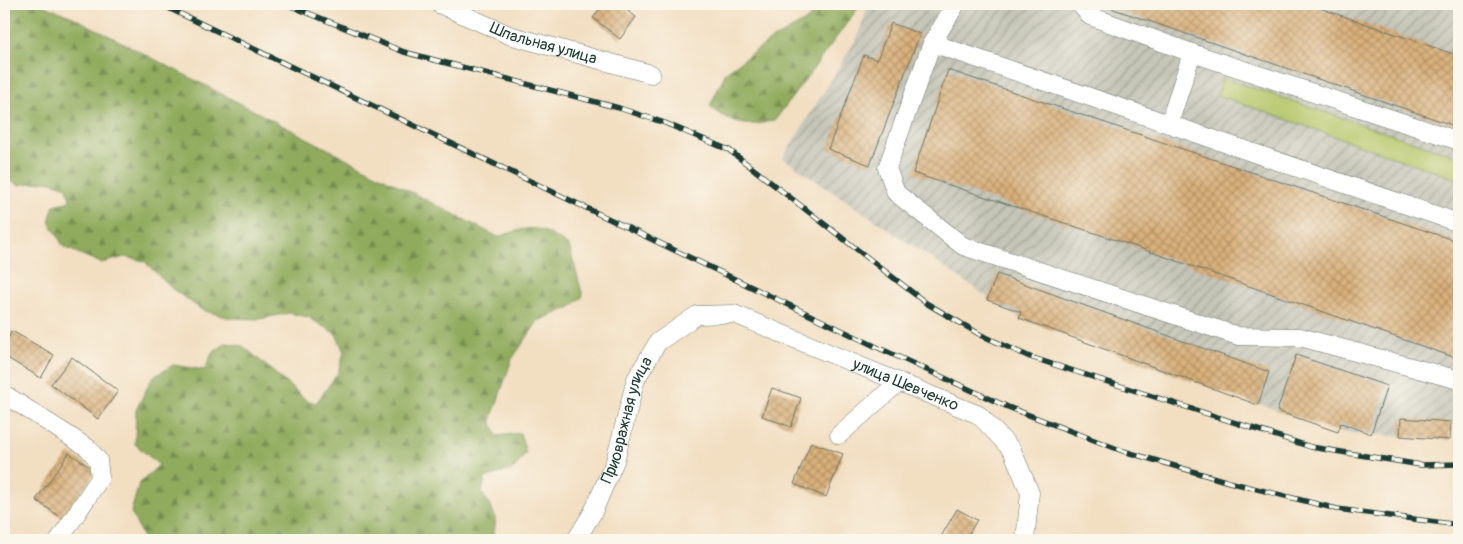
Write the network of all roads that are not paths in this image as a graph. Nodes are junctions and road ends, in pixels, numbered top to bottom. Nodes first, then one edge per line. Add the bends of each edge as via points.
1 (439, 4) edge
2 (956, 4) edge
3 (1080, 4) edge
4 (932, 43) junction
5 (1192, 52) junction
6 (652, 74) dead end
7 (1169, 124) junction
8 (1459, 141) edge
9 (1459, 223) edge
10 (697, 315) joint
11 (1459, 380) edge
12 (899, 382) junction
13 (4, 394) edge
14 (839, 435) dead end
15 (59, 540) edge
16 (576, 540) edge
17 (1025, 540) edge

1 - 6 street, Шпальная улица via 509,34
2 - 4 street
3 - 5 street via 1090,16
4 - 7 street
4 - 11 street via 887,168 896,193 964,246 1238,336 1300,338
5 - 7 street
5 - 8 street
7 - 9 street
10 - 12 street, улица Шевченко via 734,314
10 - 16 street, Приовражная улица via 658,342 636,379 615,461 593,512
12 - 14 street
12 - 17 street, улица Шевченко via 979,415 1012,450 1030,494
13 - 15 street via 88,448 98,460 100,478

